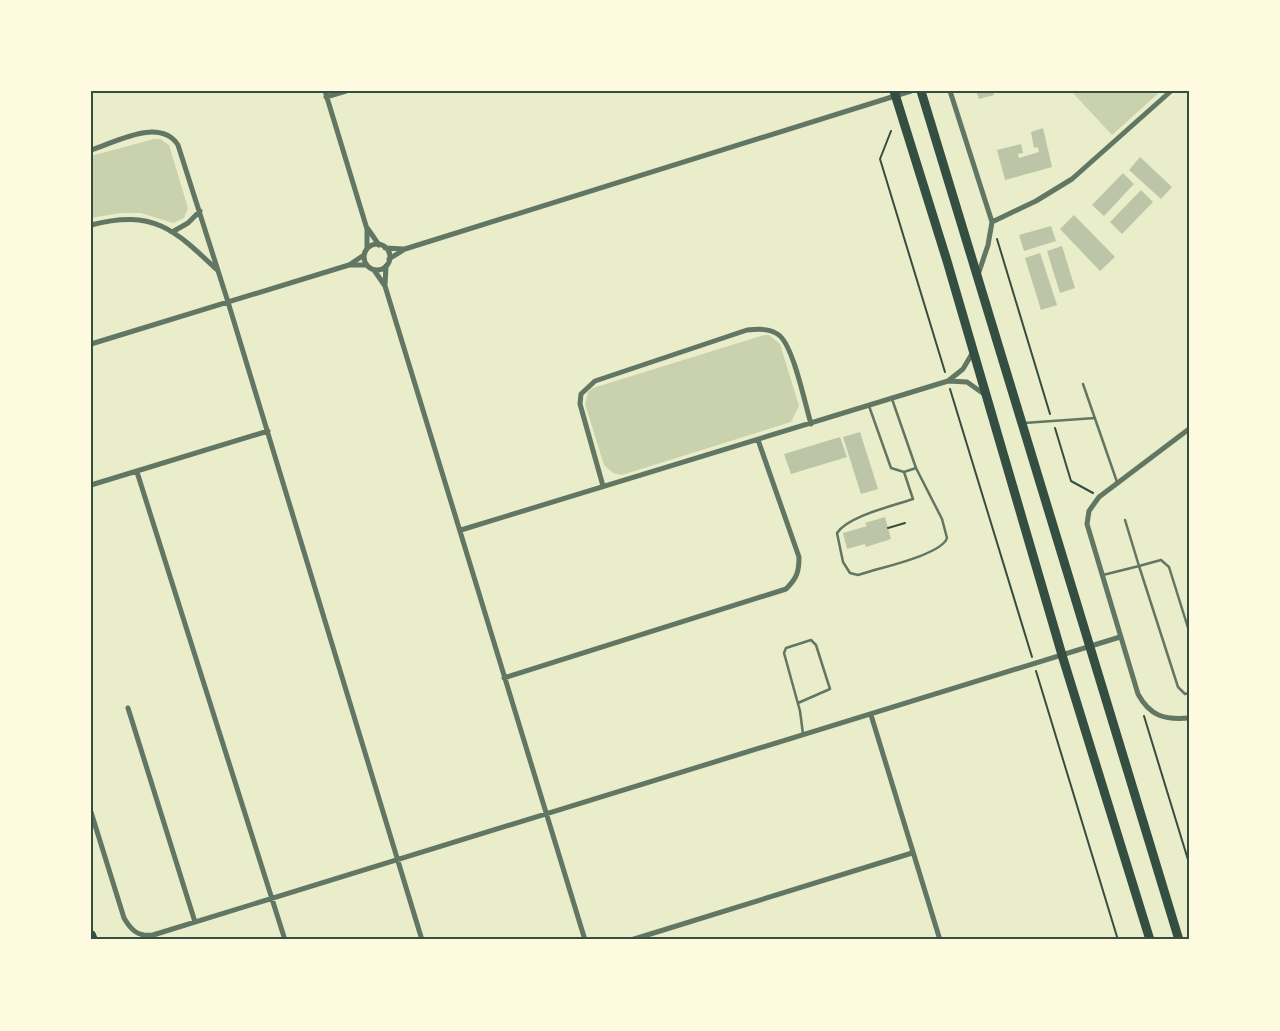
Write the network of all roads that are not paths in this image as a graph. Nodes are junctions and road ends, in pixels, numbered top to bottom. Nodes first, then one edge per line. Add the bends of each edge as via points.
1 (346, 91) edge
2 (911, 91) edge
3 (921, 91) edge
4 (950, 91) edge
5 (1171, 91) edge
6 (326, 94) edge
7 (895, 94) edge
8 (91, 150) edge
9 (200, 211) junction
10 (992, 222) junction
11 (91, 225) edge
12 (367, 229) junction
13 (174, 231) junction
14 (379, 245) junction
15 (385, 248) junction
16 (367, 249) junction
17 (405, 249) junction
18 (364, 255) junction
19 (389, 259) junction
20 (349, 264) junction
21 (366, 265) junction
22 (386, 266) junction
23 (374, 270) junction
24 (218, 271) junction
25 (977, 278) junction
26 (385, 286) junction
27 (228, 302) junction
28 (91, 344) edge
29 (973, 352) junction
30 (948, 381) junction
31 (1083, 384) dead end
32 (987, 396) junction
33 (892, 399) junction
34 (869, 406) junction
35 (1095, 418) junction
36 (1023, 423) junction
37 (811, 424) junction
38 (1189, 429) edge
39 (268, 431) junction
40 (758, 440) junction
41 (916, 468) junction
42 (137, 472) junction
43 (904, 472) junction
44 (1117, 482) junction
45 (91, 485) edge
46 (603, 486) junction
47 (1125, 520) dead end
48 (461, 530) junction
49 (1139, 566) junction
50 (1101, 575) junction
51 (1189, 631) edge
52 (1120, 637) junction
53 (1090, 647) junction
54 (1062, 655) junction
55 (504, 678) junction
56 (1189, 693) edge
57 (798, 703) junction
58 (128, 708) dead end
59 (871, 715) junction
60 (1189, 718) edge
61 (803, 735) junction
62 (91, 812) edge
63 (546, 814) junction
64 (912, 854) junction
65 (398, 858) junction
66 (272, 898) junction
67 (195, 922) junction
68 (91, 935) edge
69 (93, 940) edge
70 (285, 940) edge
71 (422, 940) edge
72 (585, 940) edge
73 (631, 940) edge
74 (940, 940) edge
75 (1150, 940) edge
76 (1179, 940) edge

1 - 6 street
2 - 7 street
3 - 25 main road
4 - 10 street
5 - 10 street via 1072,179
6 - 12 street
7 - 17 street
7 - 29 main road
8 - 9 street via 143,133 167,134 178,145
9 - 13 street
9 - 24 street
10 - 25 street
11 - 13 street via 138,220
12 - 14 street
12 - 16 street
13 - 24 street
14 - 15 street
14 - 16 street
15 - 17 street
15 - 19 street
16 - 18 street
17 - 19 street
18 - 20 street
18 - 21 street
19 - 22 street
20 - 21 street
20 - 27 street
21 - 23 street
22 - 23 street
22 - 26 street
23 - 26 street
24 - 27 street
25 - 36 main road
26 - 48 street
27 - 28 street
27 - 39 street
29 - 30 street via 963,369
29 - 32 main road
30 - 32 street via 966,382
30 - 33 street
31 - 35 lane
32 - 54 main road
33 - 34 street
33 - 41 lane
34 - 37 street
34 - 43 lane via 888,464 893,470
35 - 36 lane
35 - 44 lane
36 - 53 main road
37 - 40 street
37 - 46 street via 791,355 781,337 763,329 747,330 608,375 585,388 580,404
38 - 44 street
39 - 42 street
39 - 65 street
40 - 46 street
40 - 55 street via 799,557 799,571 786,589
41 - 43 lane
41 - 43 lane via 942,520 945,543 930,552 868,572 850,573 843,562 837,536 839,530 856,519 913,499
42 - 45 street
42 - 66 street
44 - 50 street via 1099,497 1090,511 1087,524
46 - 48 street
47 - 49 lane
48 - 55 street
49 - 50 lane
49 - 51 lane via 1161,560 1166,562
49 - 56 lane via 1178,687 1184,694
50 - 52 street
52 - 53 street
52 - 60 street via 1145,706 1159,717
53 - 54 street
53 - 76 main road
54 - 59 street
54 - 75 main road
55 - 63 street
57 - 57 lane via 784,650 811,640 816,645 830,690
57 - 61 lane
58 - 67 street
59 - 61 street
59 - 64 street
61 - 63 street
62 - 67 street via 124,918 134,932 147,936
63 - 65 street
63 - 72 street
64 - 73 street
64 - 74 street
65 - 66 street
65 - 71 street
66 - 67 street
66 - 70 street
68 - 69 highway

